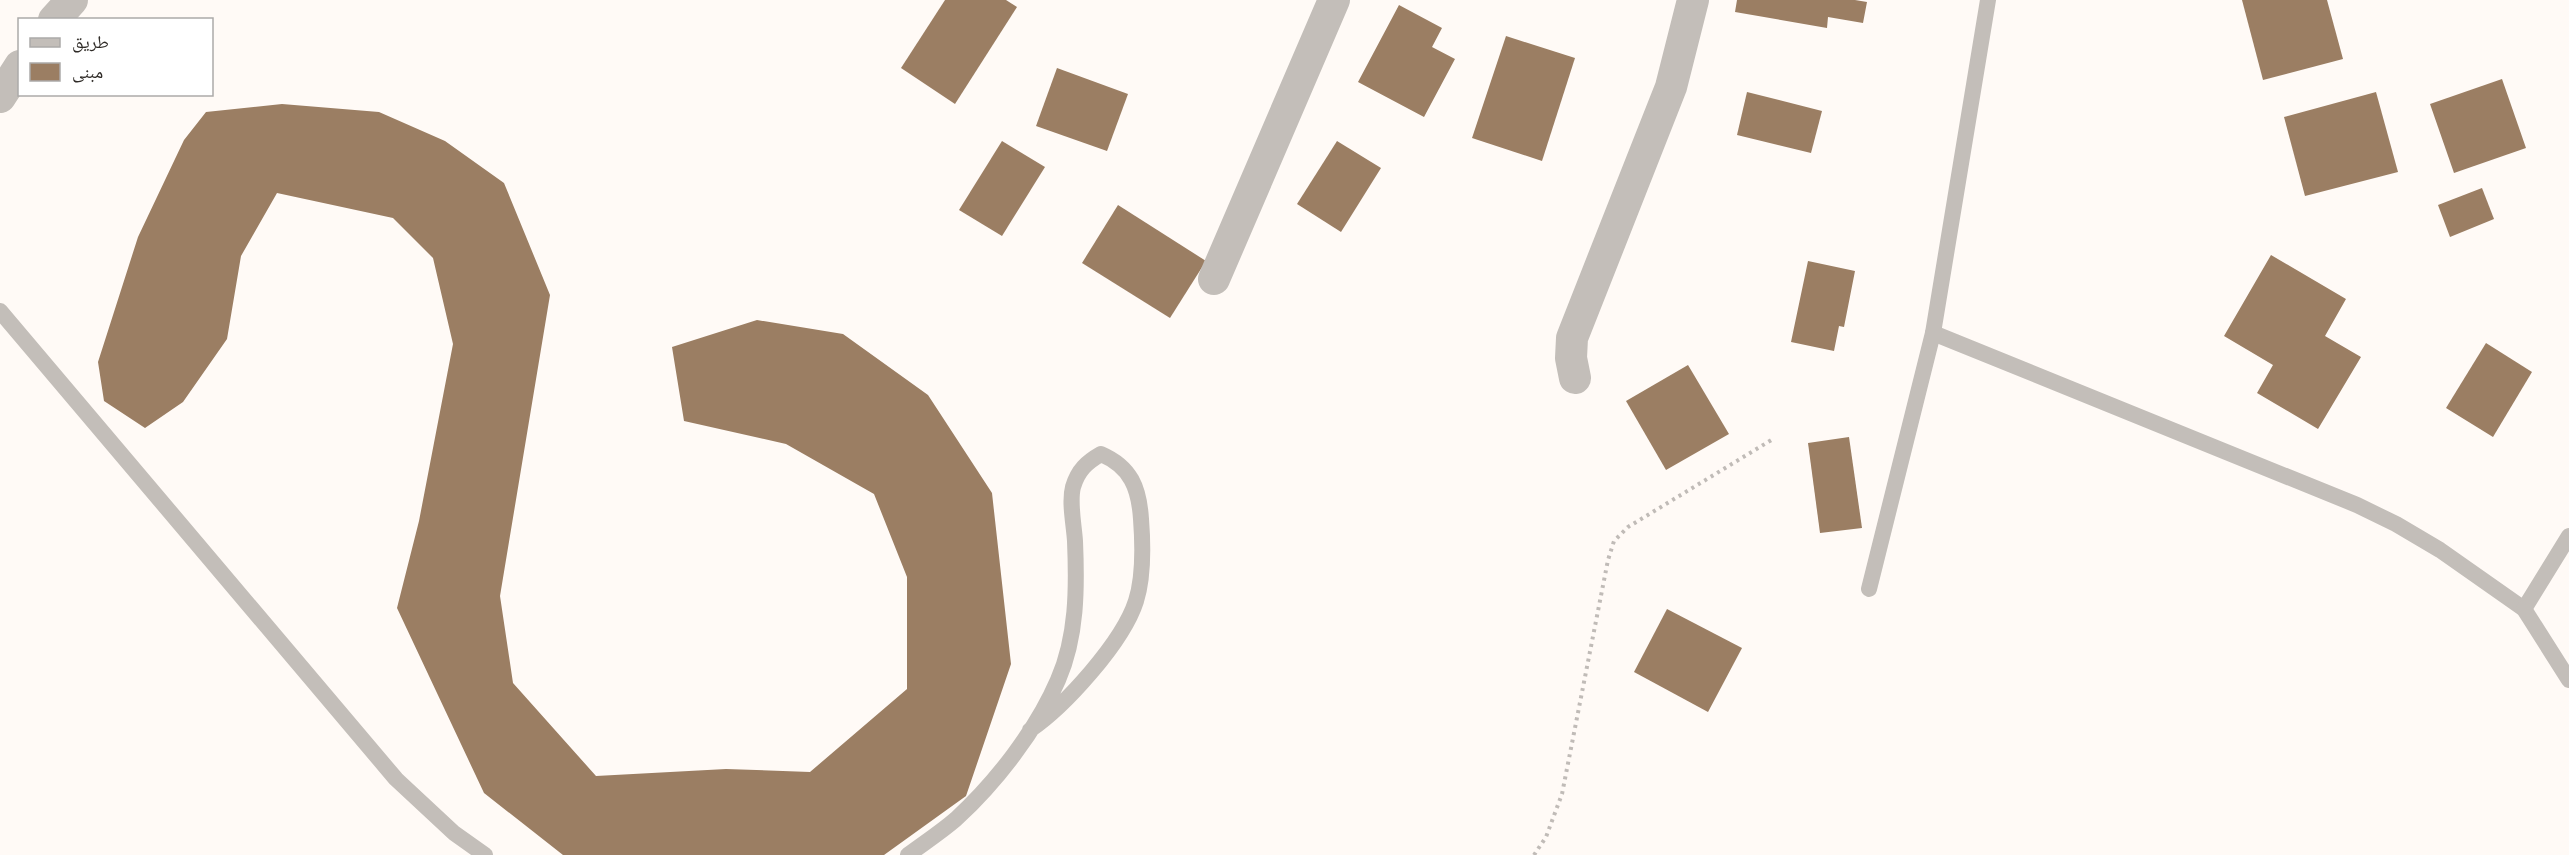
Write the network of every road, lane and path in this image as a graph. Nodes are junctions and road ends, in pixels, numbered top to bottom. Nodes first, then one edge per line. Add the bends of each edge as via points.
1 (72, 0) edge
2 (1334, 0) edge
3 (1692, 0) edge
4 (1988, 0) edge
5 (56, 18) edge
6 (18, 69) edge
7 (0, 97) edge
8 (1214, 279) dead end
9 (0, 311) edge
10 (1933, 333) junction
11 (1575, 378) dead end
12 (1773, 439) dead end
13 (2569, 536) edge
14 (1869, 589) dead end
15 (2524, 609) junction
16 (2569, 680) edge
17 (1030, 730) junction
18 (485, 855) edge
19 (908, 855) edge
20 (1534, 855) edge

1 - 5 street
2 - 8 street
3 - 11 street via 1671,87 1572,338
4 - 10 lane
6 - 7 street
9 - 18 lane via 396,779 454,833
10 - 14 lane
10 - 15 lane via 2357,505 2440,550
12 - 20 path via 1628,527 1614,541 1562,794 1546,837
13 - 15 lane
15 - 16 lane
17 - 17 lane via 1070,696 1121,630 1136,601 1141,568 1139,499 1119,462 1101,454 1084,464 1072,488 1076,558 1069,651 1058,682
17 - 19 lane via 1001,771 955,819

